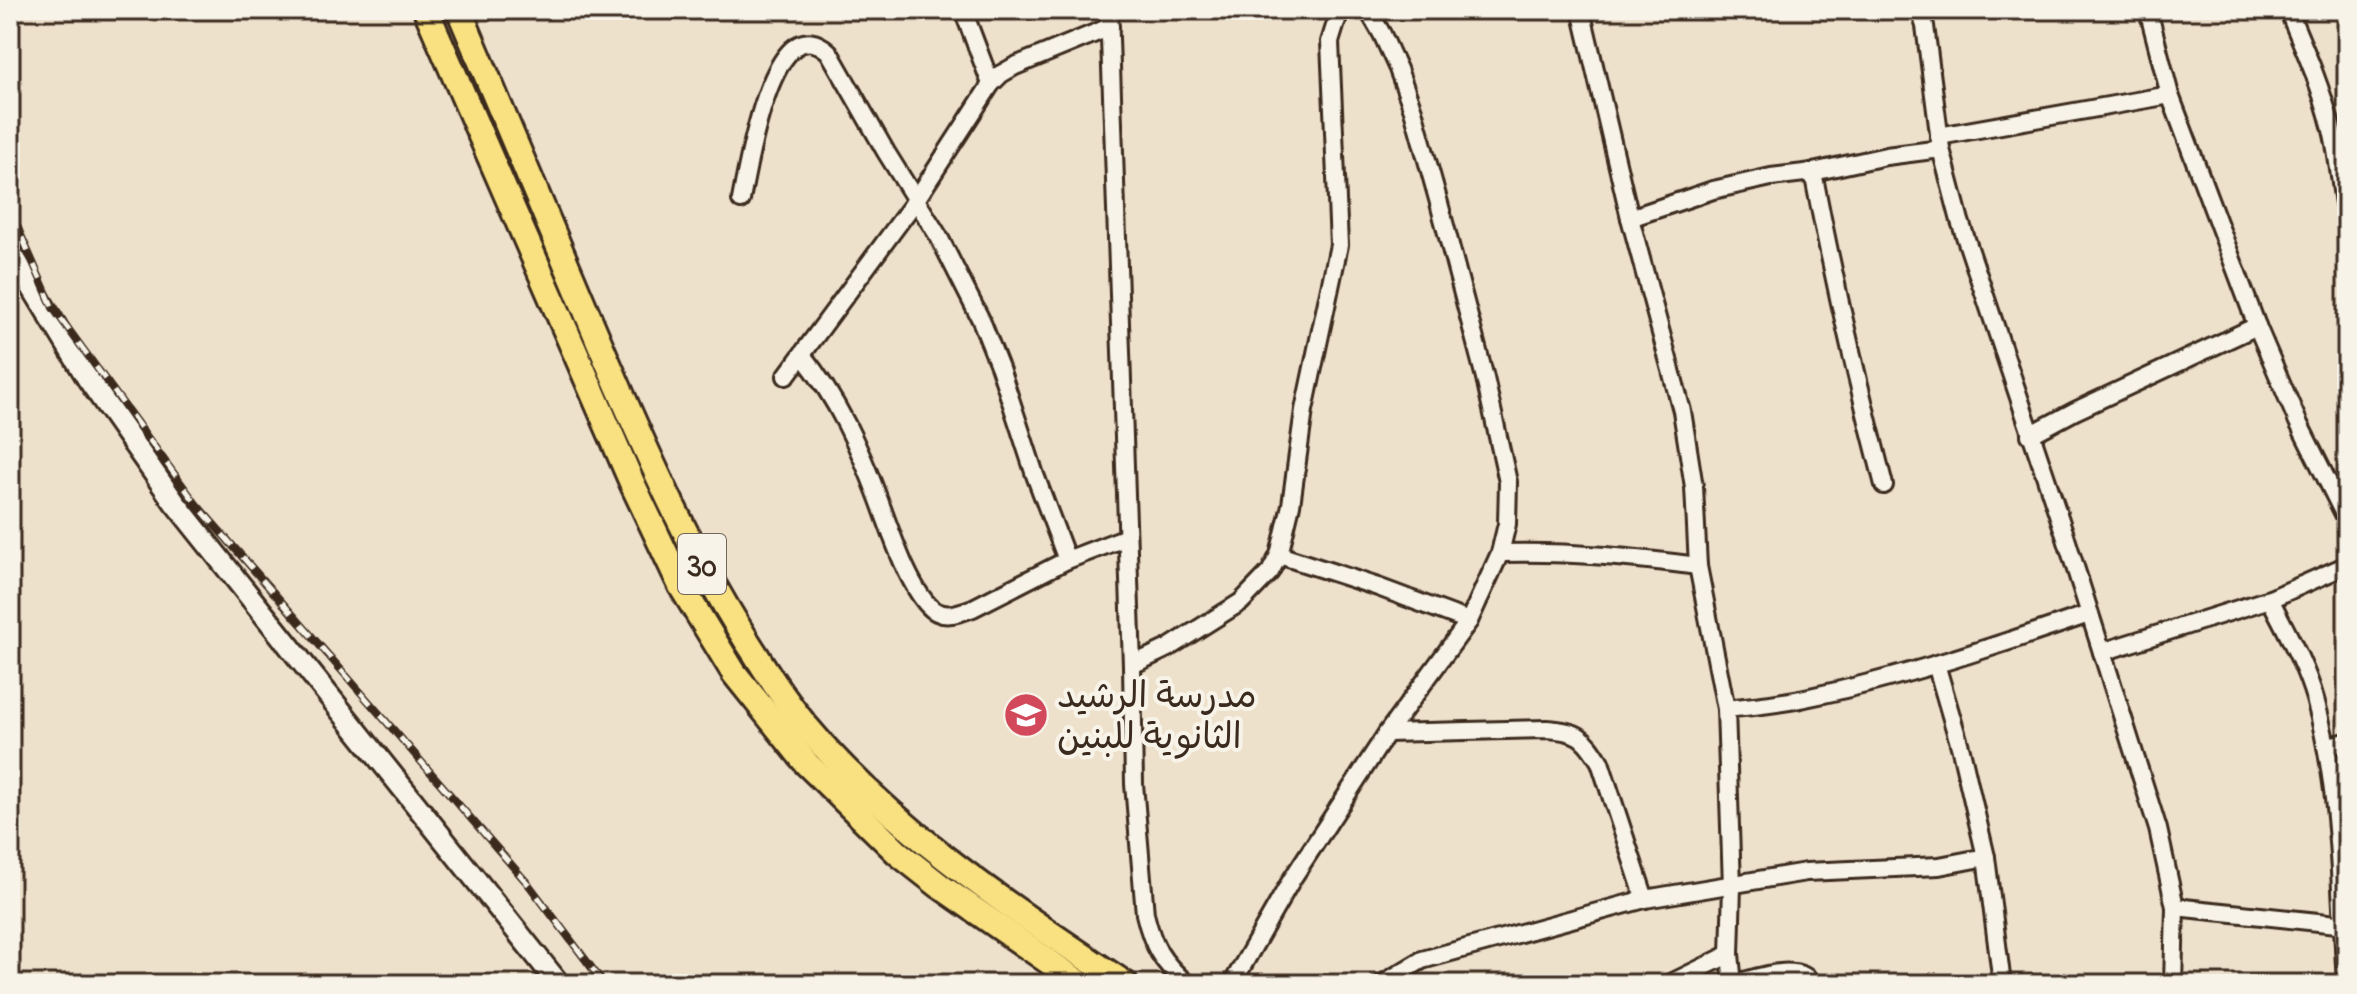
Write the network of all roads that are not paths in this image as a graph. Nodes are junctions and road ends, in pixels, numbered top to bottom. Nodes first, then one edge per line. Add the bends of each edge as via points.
1 (426, 10) edge
2 (459, 10) edge
3 (963, 10) edge
4 (1109, 10) edge
5 (1340, 10) edge
6 (1368, 10) edge
7 (1581, 10) edge
8 (1920, 10) edge
9 (2148, 10) edge
10 (2288, 10) edge
11 (1110, 27) junction
12 (991, 84) junction
13 (2170, 95) junction
14 (1940, 143) junction
15 (1813, 172) junction
16 (741, 200) dead end
17 (916, 200) junction
18 (2347, 215) edge
19 (1630, 218) junction
20 (10, 251) edge
21 (2257, 326) junction
22 (802, 355) junction
23 (786, 376) dead end
24 (633, 420) junction
25 (609, 431) junction
26 (2030, 435) junction
27 (1884, 485) dead end
28 (2347, 520) edge
29 (1127, 537) junction
30 (1500, 553) junction
31 (1279, 555) junction
32 (1067, 560) junction
33 (2347, 565) edge
34 (1698, 566) junction
35 (2270, 599) junction
36 (2089, 614) junction
37 (1469, 621) junction
38 (2102, 652) junction
39 (1936, 664) junction
40 (1132, 665) junction
41 (1726, 709) junction
42 (1387, 733) junction
43 (2347, 742) edge
44 (2326, 746) junction
45 (1986, 857) junction
46 (1732, 886) junction
47 (1645, 899) junction
48 (2175, 907) junction
49 (2345, 925) edge
50 (1730, 954) junction
51 (1234, 983) edge
52 (559, 984) edge
53 (1081, 984) edge
54 (1125, 984) edge
55 (1187, 984) edge
56 (1382, 984) edge
57 (1669, 984) edge
58 (1733, 984) edge
59 (1812, 984) edge
60 (2002, 984) edge
61 (2173, 984) edge
62 (2346, 984) edge

1 - 25 main road, 30
2 - 24 main road, 30
3 - 12 street
4 - 11 street
5 - 31 street via 1330,42 1339,245
6 - 30 street via 1413,110 1485,378 1508,482
7 - 19 street
8 - 14 street
9 - 13 street
10 - 18 street via 2331,125
11 - 12 street via 1015,66
11 - 29 street
12 - 17 street
13 - 14 street
13 - 21 street
14 - 15 street
14 - 26 street
15 - 19 street via 1713,190
15 - 27 street
16 - 17 street via 759,111 775,67 785,50 807,37 819,40 829,52
17 - 22 street
17 - 32 street via 981,320
19 - 34 street via 1682,411 1694,487
20 - 52 street via 122,431 175,503
21 - 26 street
21 - 28 street
22 - 23 street
22 - 32 street via 833,398 901,558 929,606 941,615 957,614
24 - 25 main road
24 - 54 main road, 30 via 708,578 804,723 882,806 938,854
25 - 53 main road, 30 via 698,616 789,743 898,853
26 - 36 street
29 - 32 street
29 - 40 street
30 - 34 street via 1549,552
30 - 37 street
31 - 37 street
31 - 40 street via 1241,602
33 - 35 street
34 - 41 street
35 - 38 street
35 - 44 street via 2314,697
36 - 38 street
36 - 39 street
37 - 42 street
38 - 48 street via 2158,829
39 - 41 street via 1802,699
39 - 45 street
40 - 55 street via 1134,784 1145,914 1158,954
41 - 46 street
42 - 47 street via 1571,731 1588,742 1600,762
42 - 51 street via 1292,879
43 - 44 street
44 - 49 street
45 - 46 street via 1939,866 1806,872
45 - 60 street
46 - 47 street
46 - 50 street
47 - 56 street via 1422,960
48 - 49 street
48 - 61 street
49 - 62 street
50 - 57 street
50 - 58 street
58 - 59 street via 1787,972 1799,973

